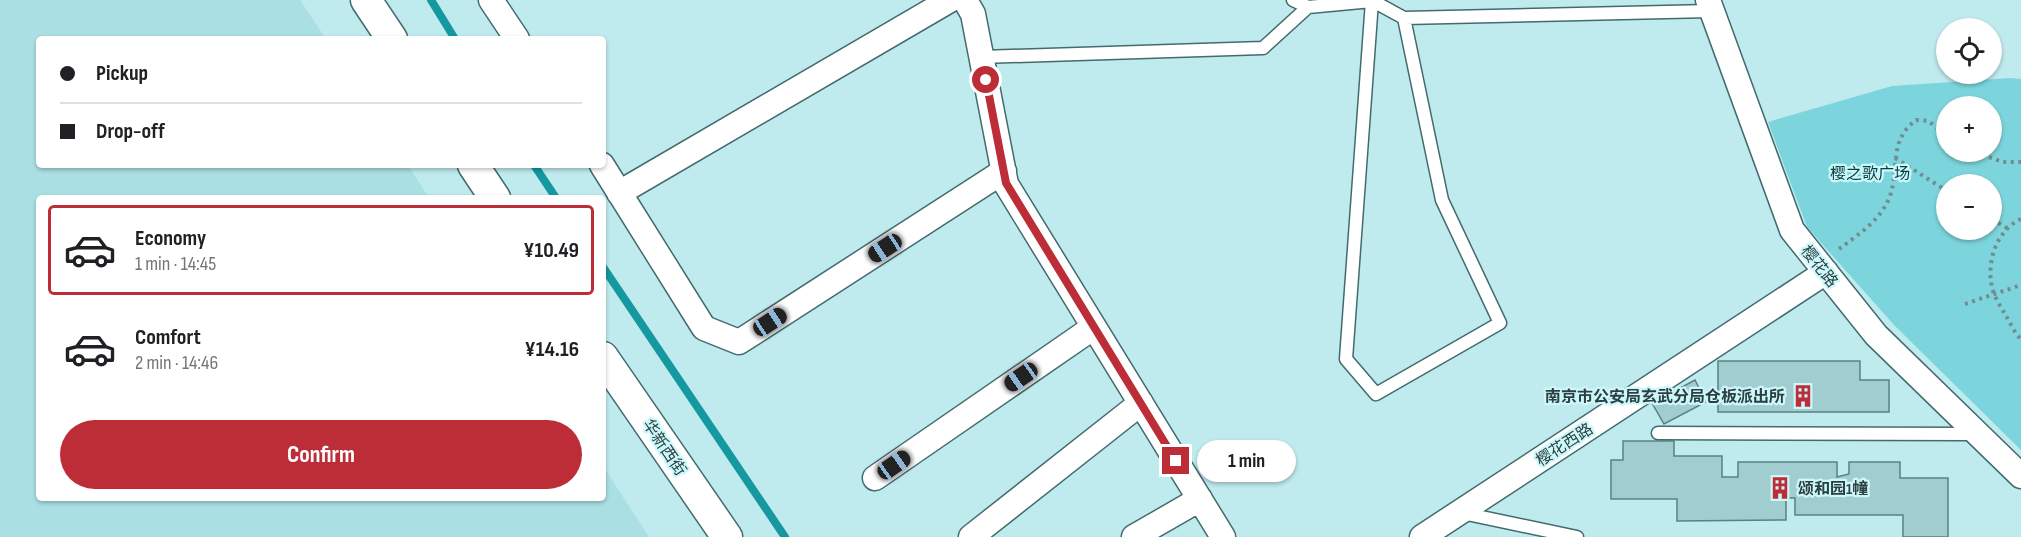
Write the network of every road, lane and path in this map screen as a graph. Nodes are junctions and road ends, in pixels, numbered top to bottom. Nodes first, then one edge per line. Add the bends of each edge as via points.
1 (366, 0) edge
2 (491, 0) edge
3 (950, 0) edge
4 (965, 0) edge
5 (1293, 0) edge
6 (1372, 0) edge
7 (1709, 5) edge
8 (1308, 6) junction
9 (1404, 18) junction
10 (390, 36) edge
11 (515, 36) edge
12 (982, 57) junction
13 (1936, 127) edge
14 (1895, 158) junction
15 (2002, 162) edge
16 (2021, 162) edge
17 (475, 168) edge
18 (604, 168) edge
19 (1004, 171) junction
20 (1936, 183) edge
21 (620, 193) junction
22 (493, 195) edge
23 (2021, 219) edge
24 (2002, 225) edge
25 (2007, 228) junction
26 (1822, 268) junction
27 (2021, 285) edge
28 (1994, 292) junction
29 (1965, 304) dead end
30 (1094, 327) junction
31 (2021, 339) edge
32 (606, 361) edge
33 (1141, 403) junction
34 (1658, 433) dead end
35 (1978, 434) junction
36 (2021, 476) edge
37 (875, 478) dead end
38 (1200, 499) junction
39 (1461, 512) junction
40 (727, 537) edge
41 (971, 537) edge
42 (1134, 537) edge
43 (1223, 537) edge
44 (1422, 537) edge
45 (1577, 537) edge

1 - 10 street
2 - 11 street
3 - 21 street
4 - 12 street via 973,14
5 - 8 lane
6 - 8 lane
6 - 9 lane
6 - 9 lane via 1346,359 1376,394 1500,323 1442,200
7 - 9 lane
7 - 26 street, 樱花路 via 1792,230
8 - 12 lane via 1263,48
12 - 19 street
13 - 14 path via 1916,120 1903,130
14 - 20 path
14 - 26 path via 1890,195 1882,209 1868,228
15 - 16 path
17 - 22 street
18 - 21 street
19 - 21 street via 739,342 704,328
19 - 30 street via 1006,183
23 - 25 path
24 - 25 path
25 - 28 path via 1995,246 1991,265
26 - 35 street, 樱花路 via 1876,335
26 - 39 street, 樱花西路
27 - 28 path
28 - 29 path
28 - 31 path
30 - 33 street
30 - 37 street
32 - 40 street, 华新西街
33 - 38 street
33 - 41 street
34 - 35 lane
35 - 36 street, 樱花路
38 - 42 street
38 - 43 street
39 - 44 street, 樱花西路
39 - 45 lane

